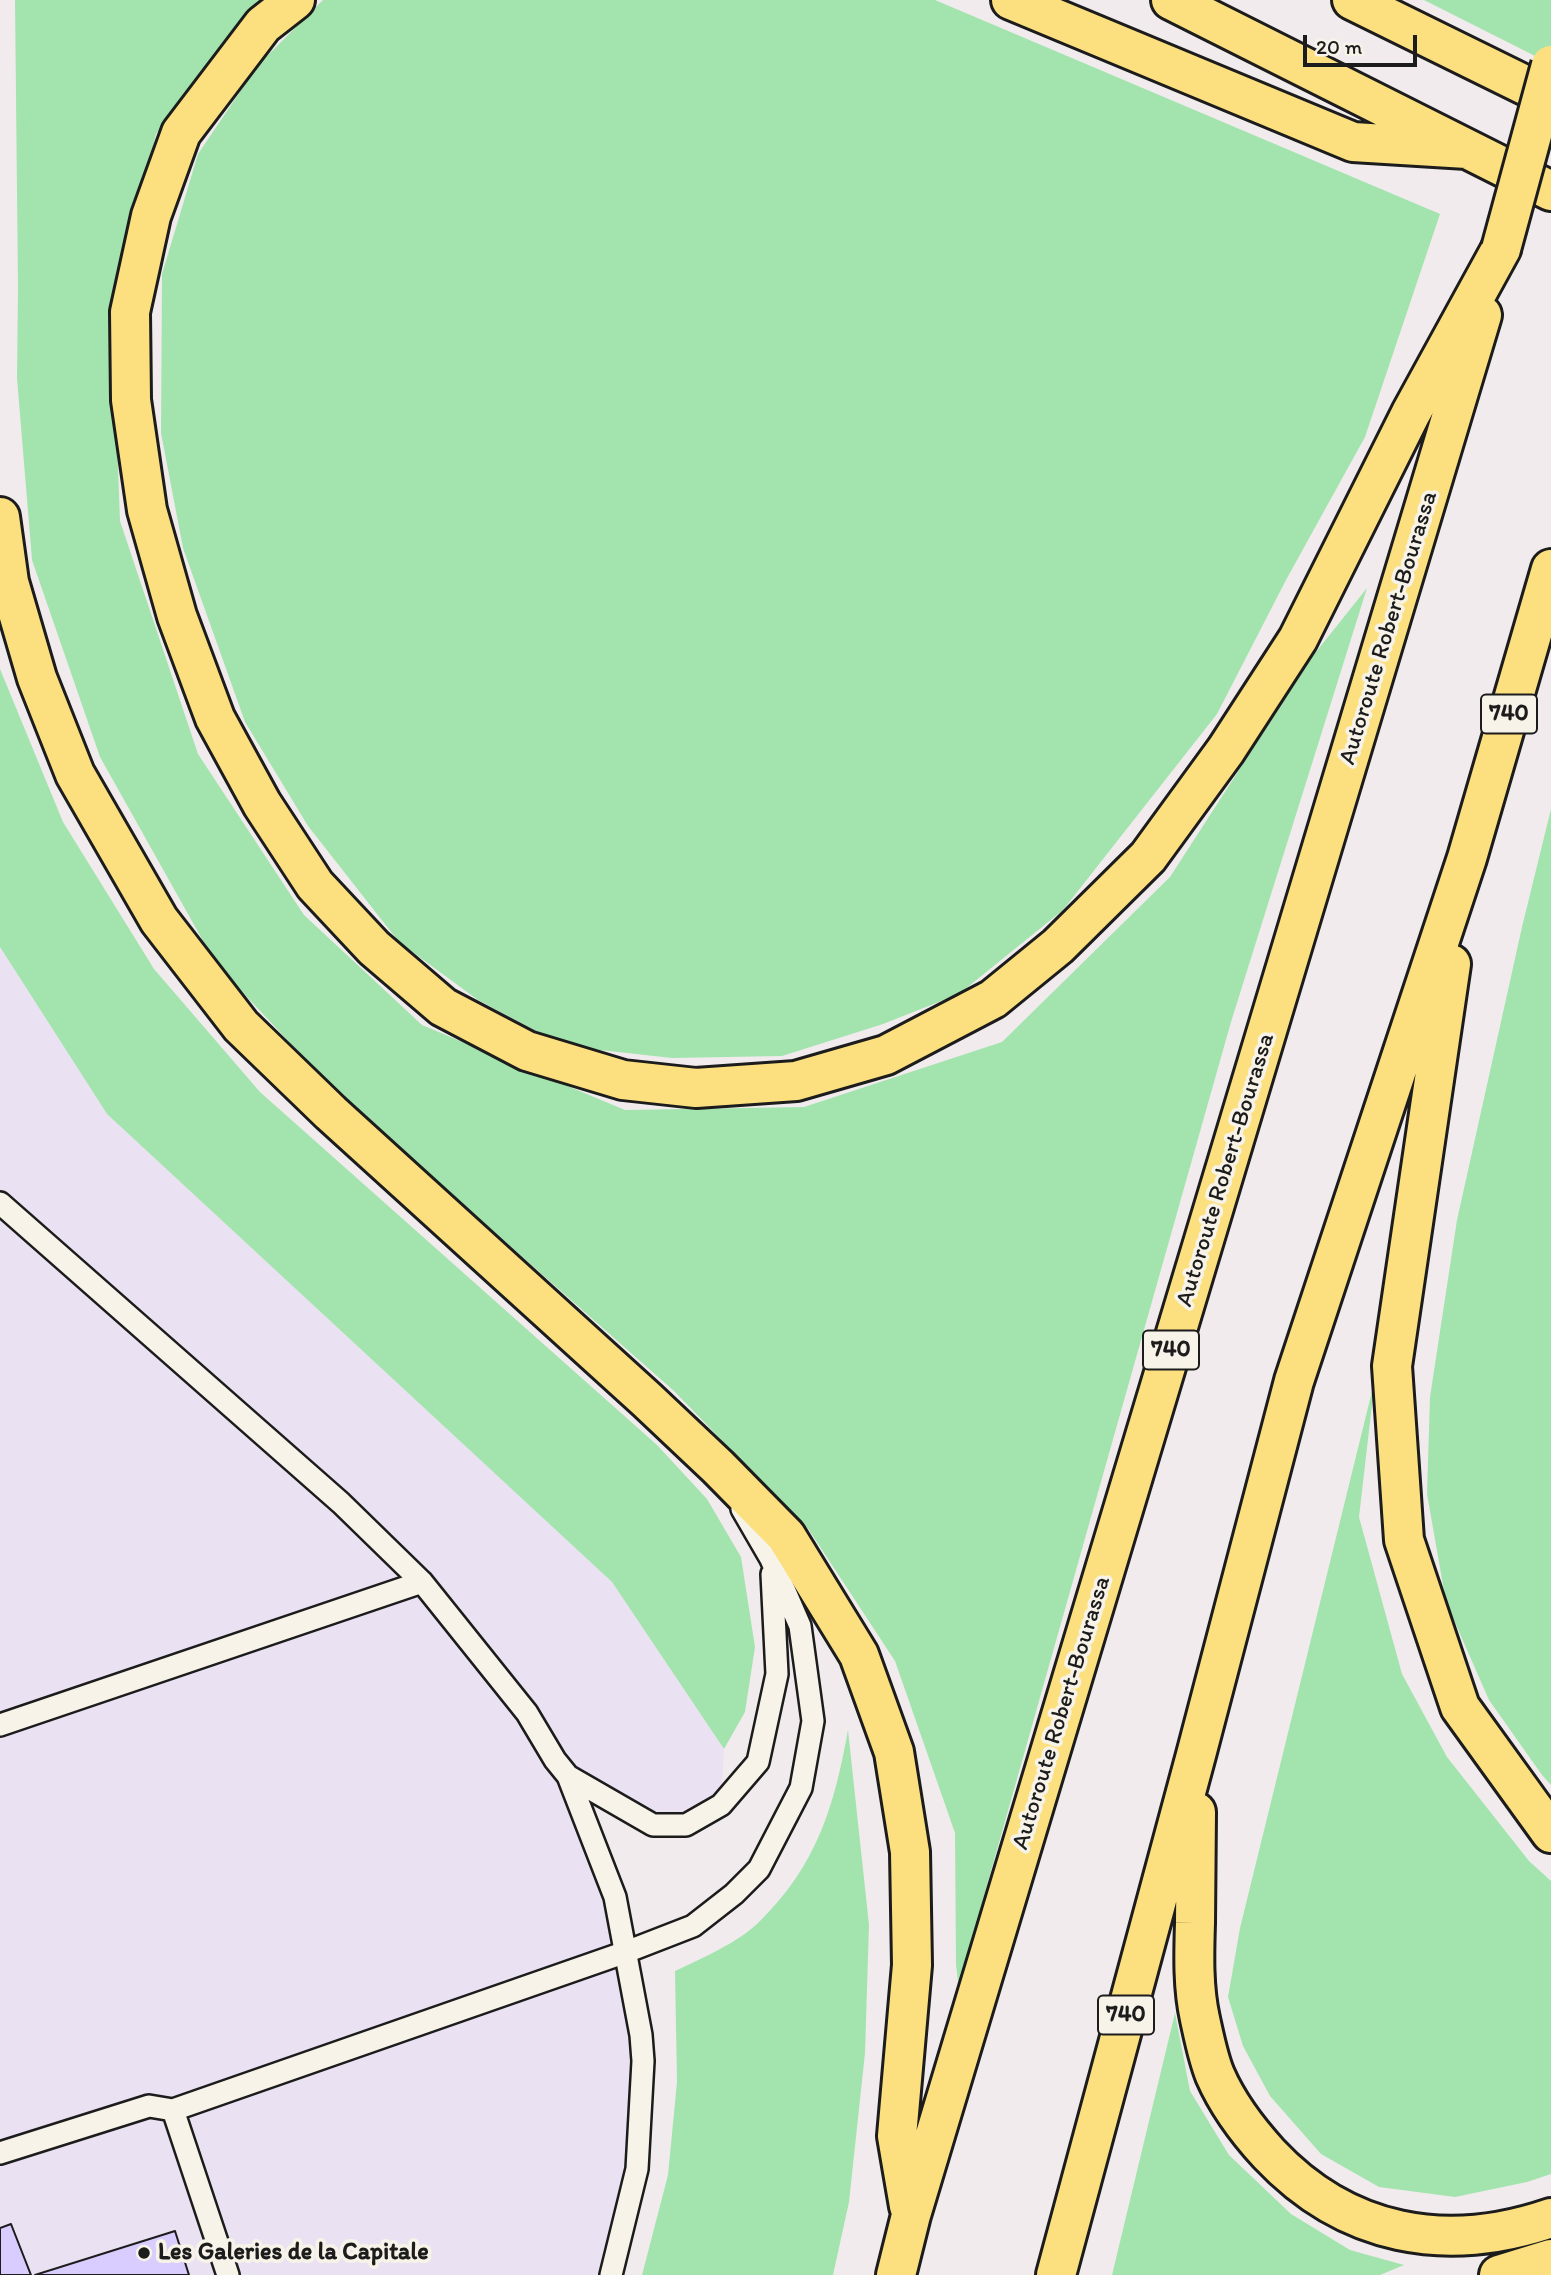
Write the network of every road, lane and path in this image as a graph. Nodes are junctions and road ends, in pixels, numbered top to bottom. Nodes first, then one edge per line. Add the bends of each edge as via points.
1 (295, 0) edge
2 (1011, 0) edge
3 (1171, 0) edge
4 (1352, 0) edge
5 (1551, 65) edge
6 (1551, 99) edge
7 (1467, 149) junction
8 (1551, 191) edge
9 (1501, 249) junction
10 (0, 517) edge
11 (1551, 569) edge
12 (1467, 858) junction
13 (0, 1203) edge
14 (718, 1467) junction
15 (771, 1559) junction
16 (422, 1582) junction
17 (0, 1725) edge
18 (1196, 1755) junction
19 (568, 1776) junction
20 (1551, 1833) edge
21 (626, 1952) junction
22 (173, 2110) junction
23 (0, 2153) edge
24 (911, 2214) junction
25 (1551, 2218) edge
26 (1551, 2259) edge
27 (228, 2275) edge
28 (611, 2275) edge
29 (896, 2275) edge
30 (1056, 2275) edge
31 (1499, 2275) edge

1 - 9 highway via 263,25 181,133 151,216 130,312 131,400 147,510 177,616 215,719 262,804 315,885 374,948 443,1007 527,1051 623,1080 696,1088 796,1080 886,1055 993,999 1058,946 1148,857 1226,750 1298,639 1411,413
2 - 7 highway via 1353,142
3 - 7 highway
4 - 6 highway
5 - 9 highway, Autoroute Robert-Bourassa / 740, bridge
7 - 8 highway
9 - 24 highway, Autoroute Robert-Bourassa / 740
10 - 14 highway via 9,582 37,678 75,774 159,920 241,1026
11 - 12 highway, 740
12 - 18 highway, 740 via 1294,1381
12 - 20 highway via 1392,1366 1404,1540 1460,1707
13 - 16 lane via 341,1503
14 - 15 lane
14 - 24 highway via 786,1536 859,1655 894,1752 911,1852 912,1965 897,2136
15 - 19 lane via 777,1674 758,1762 721,1805 687,1825 653,1825
15 - 21 lane via 800,1626 813,1721 801,1788 759,1869 734,1894 693,1926
16 - 17 lane
16 - 19 lane via 527,1713
18 - 25 highway via 1194,1961 1199,2016 1214,2073 1251,2135 1313,2194 1348,2214 1402,2232 1463,2237 1524,2228
18 - 30 highway, 740
19 - 21 lane via 615,1897
21 - 22 lane
21 - 28 lane via 643,2061 638,2169
22 - 23 lane via 149,2106
22 - 27 lane
24 - 29 highway, Autoroute Robert-Bourassa / 740
26 - 31 highway

